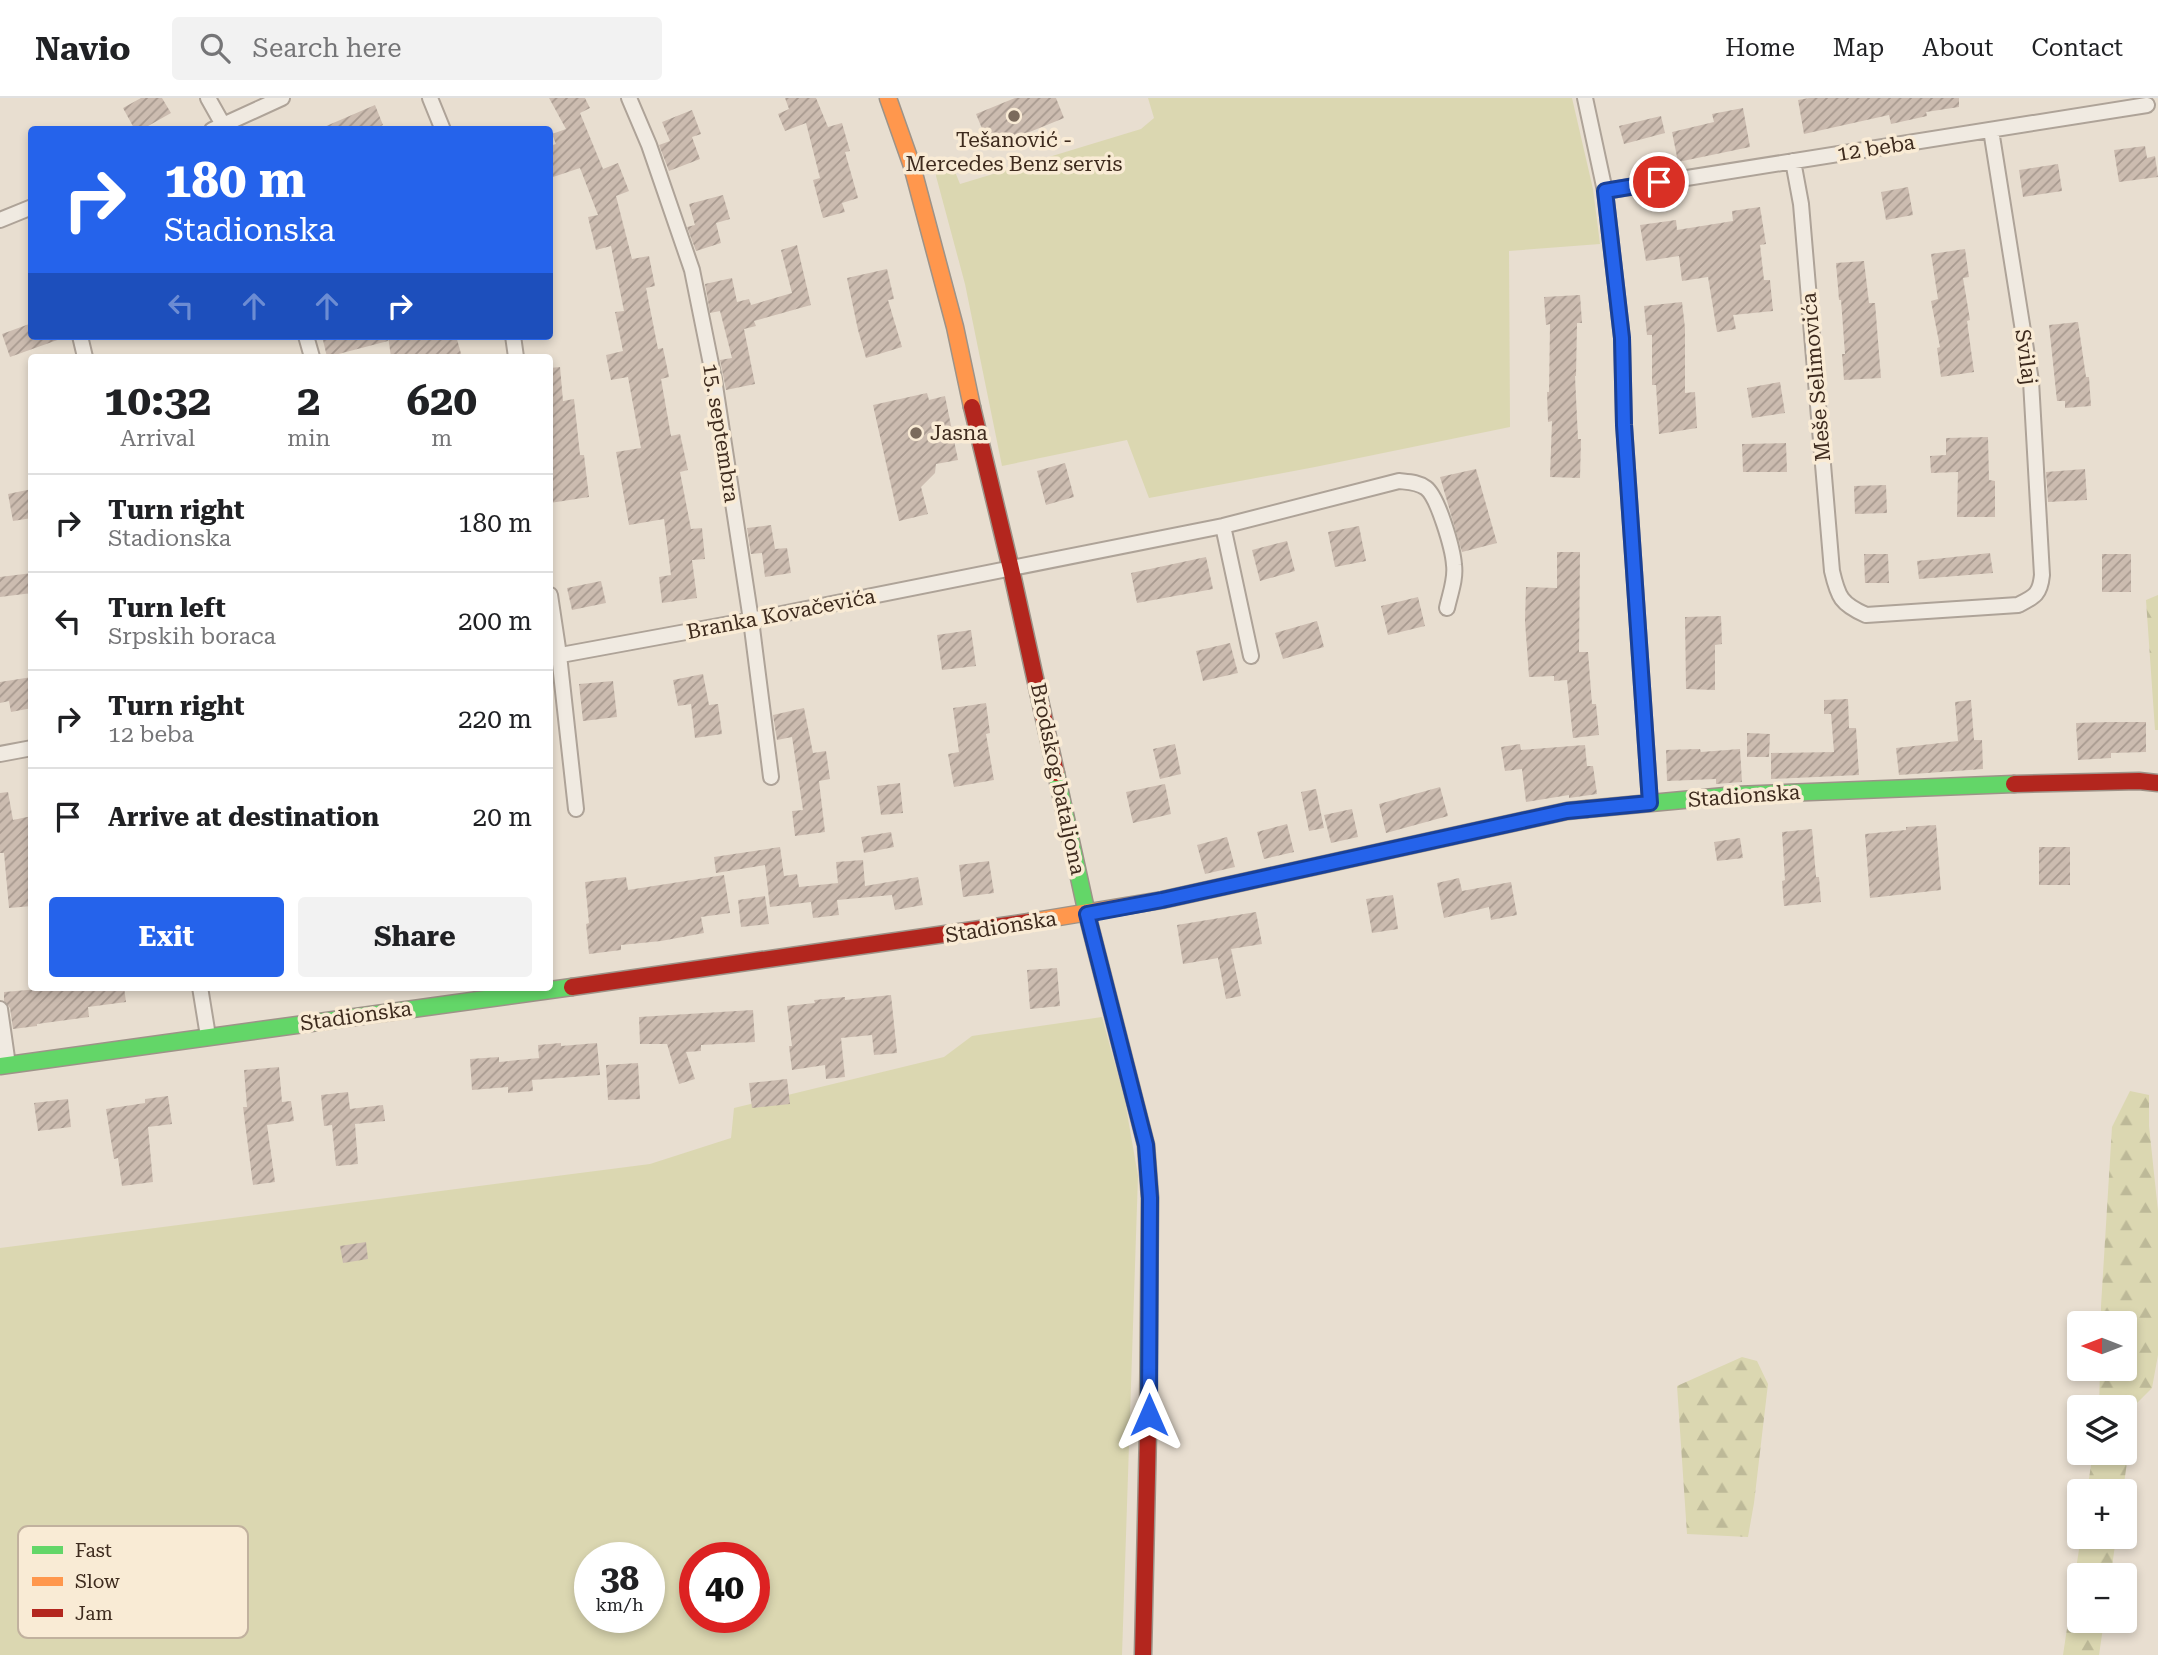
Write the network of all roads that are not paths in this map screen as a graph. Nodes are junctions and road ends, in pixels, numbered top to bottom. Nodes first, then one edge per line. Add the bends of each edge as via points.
1 (208, 98) edge
2 (282, 98) edge
3 (430, 98) edge
4 (628, 98) edge
5 (888, 98) edge
6 (1585, 98) edge
7 (2147, 105) dead end
8 (220, 126) edge
9 (225, 126) edge
10 (441, 126) edge
11 (1991, 130) junction
12 (1793, 161) junction
13 (1605, 191) junction
14 (28, 209) edge
15 (0, 220) edge
16 (1223, 526) junction
17 (1012, 569) junction
18 (1837, 593) joint
19 (1447, 608) dead end
20 (751, 620) junction
21 (554, 656) edge
22 (1251, 656) dead end
23 (28, 749) edge
24 (0, 754) edge
25 (771, 777) dead end
26 (2158, 783) edge
27 (1650, 803) junction
28 (576, 809) dead end
29 (1087, 914) junction
30 (553, 989) edge
31 (201, 991) edge
32 (537, 991) edge
33 (0, 1009) edge
34 (208, 1036) junction
35 (4, 1065) edge
36 (1143, 1655) edge

1 - 8 street
2 - 9 street
3 - 10 street
4 - 20 street, 15. septembra via 692,270 714,379
5 - 17 street, Brodskog bataljona via 931,230
6 - 13 street
7 - 11 street, 12 beba
11 - 12 street, 12 beba
11 - 18 street, Svilaj via 2031,381 2041,587 2018,605 1866,615 1848,607
12 - 13 street, 12 beba
12 - 18 street, Meše Selimovića via 1801,204
13 - 27 street via 1622,338
14 - 15 street
16 - 17 street
16 - 19 street via 1399,481 1412,482 1426,488 1438,506 1454,565
16 - 22 street
17 - 20 street, Branka Kovačevića
17 - 29 street, Brodskog bataljona
20 - 21 street, Branka Kovačevića
20 - 25 street, 15. septembra
21 - 28 street
23 - 24 street
26 - 27 street, Stadionska via 1980,784
27 - 29 street, Stadionska via 1567,811
29 - 30 street, Stadionska
29 - 36 street, Brodskog bataljona via 1146,1145 1150,1198 1149,1469
31 - 34 street
32 - 34 street, Stadionska
33 - 35 street, Stadionska
34 - 35 street, Stadionska

